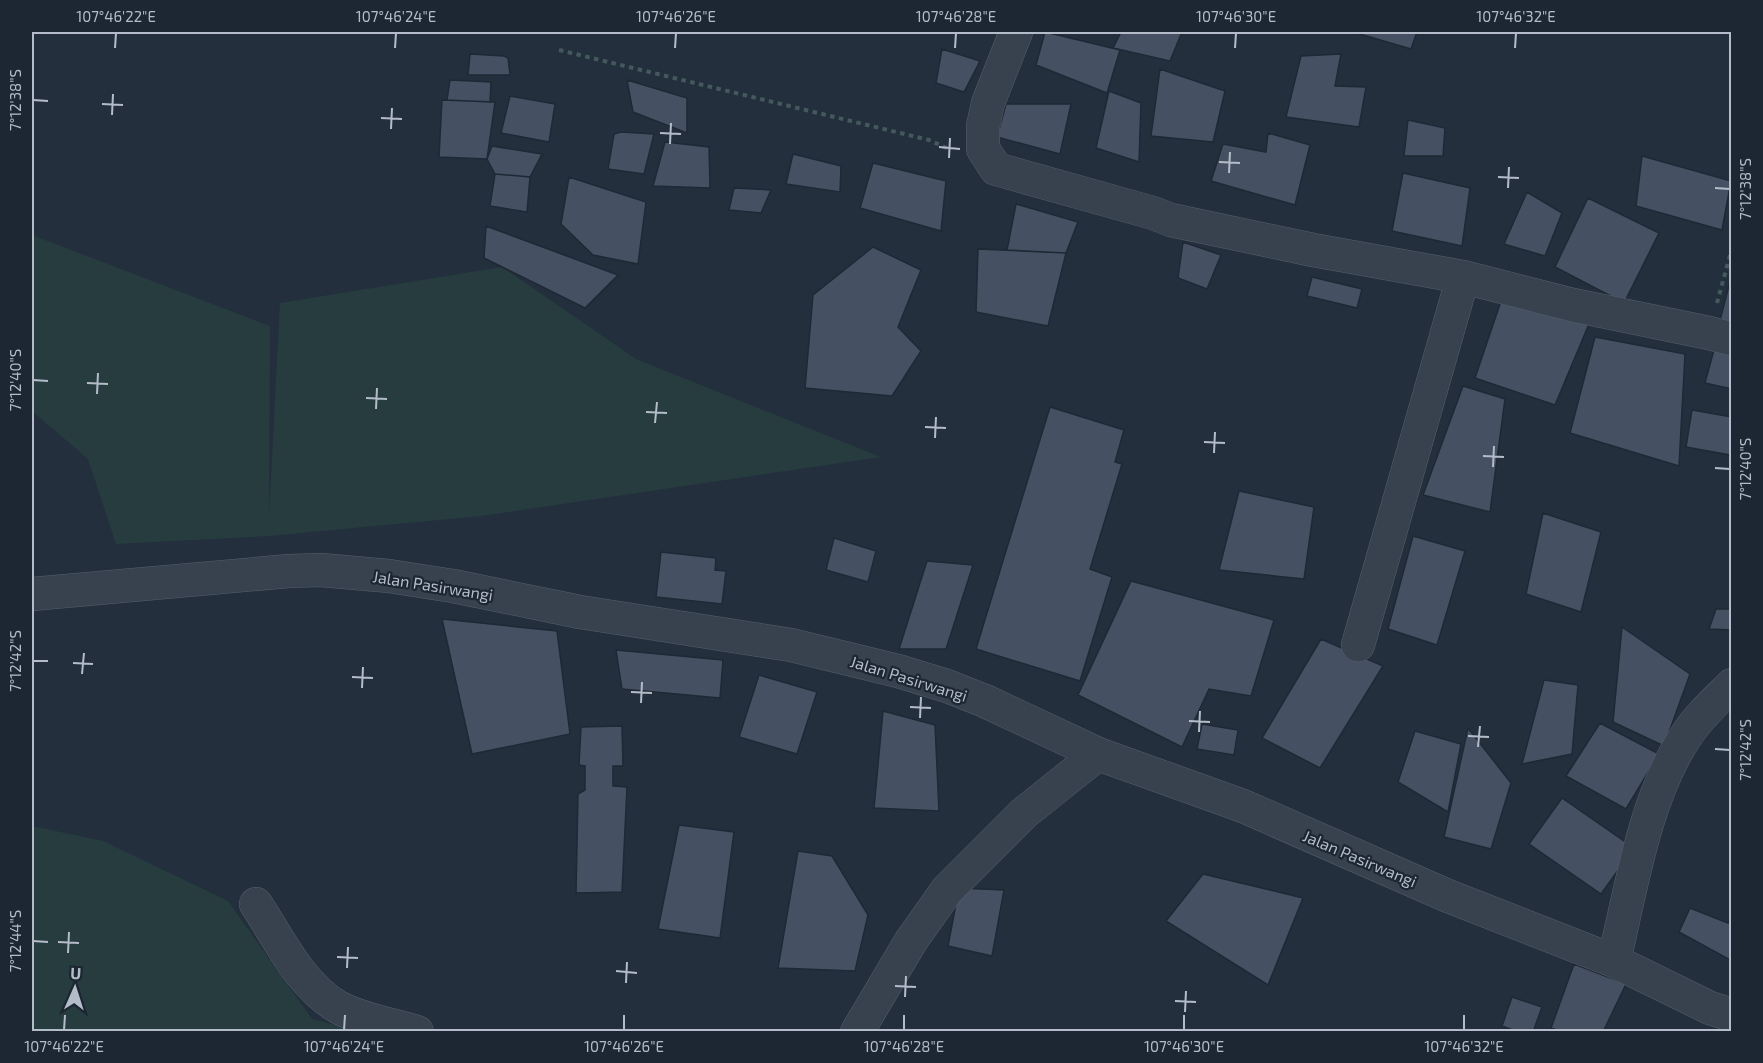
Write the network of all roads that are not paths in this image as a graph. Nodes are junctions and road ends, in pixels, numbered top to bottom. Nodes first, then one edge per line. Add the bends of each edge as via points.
1 (1016, 32) edge
2 (1463, 277) junction
3 (1720, 336) edge
4 (32, 594) edge
5 (1358, 645) dead end
6 (1731, 685) edge
7 (1098, 754) junction
8 (256, 904) dead end
9 (1614, 961) junction
10 (1716, 1018) edge
11 (417, 1032) edge
12 (857, 1032) edge

1 - 2 street via 983,126 983,149 996,169 1171,220
2 - 3 street
2 - 5 street
4 - 7 street, Jalan Pasirwangi via 289,571 389,576 580,612 790,645 898,671 985,701
6 - 9 street via 1686,735 1662,778 1644,833
7 - 9 street, Jalan Pasirwangi via 1243,806 1448,896
7 - 12 street via 1024,813 946,890
8 - 11 street via 298,970 321,995 340,1008 371,1020
9 - 10 street, Jalan Pasirwangi

